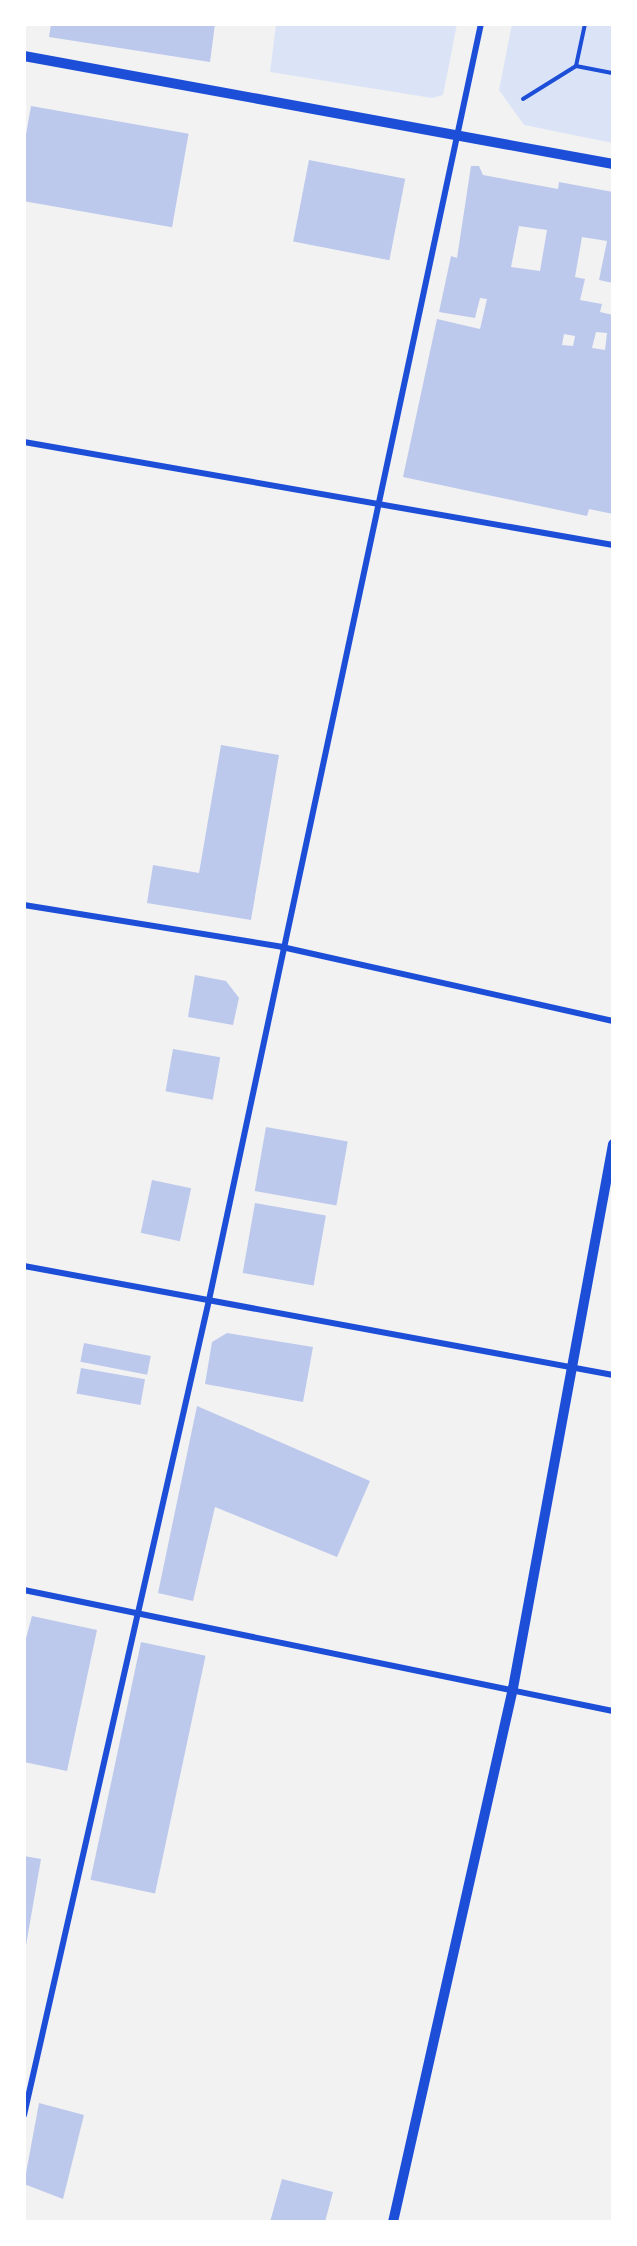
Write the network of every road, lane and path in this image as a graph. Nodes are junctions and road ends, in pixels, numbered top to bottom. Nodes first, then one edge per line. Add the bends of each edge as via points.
1 (481, 24) edge
2 (583, 25) edge
3 (24, 56) edge
4 (576, 66) junction
5 (613, 73) edge
6 (523, 99) dead end
7 (459, 135) junction
8 (613, 164) edge
9 (24, 442) edge
10 (375, 506) junction
11 (613, 545) edge
12 (24, 905) edge
13 (282, 947) junction
14 (613, 1021) edge
15 (613, 1144) edge
16 (24, 1266) edge
17 (209, 1300) junction
18 (574, 1368) junction
19 (613, 1375) edge
20 (24, 1590) edge
21 (138, 1612) junction
22 (513, 1688) junction
23 (613, 1711) edge
24 (24, 2115) edge
25 (393, 2222) edge

1 - 7 street
2 - 4 path
3 - 7 street
4 - 5 path
4 - 6 path
7 - 8 street
7 - 10 street
9 - 10 street
10 - 11 street
10 - 13 street
12 - 13 street
13 - 14 street
13 - 17 street
15 - 18 street
16 - 17 street
17 - 18 street
17 - 21 street
18 - 19 street
18 - 22 street
20 - 21 street
21 - 22 street
21 - 24 street
22 - 23 street
22 - 25 street

